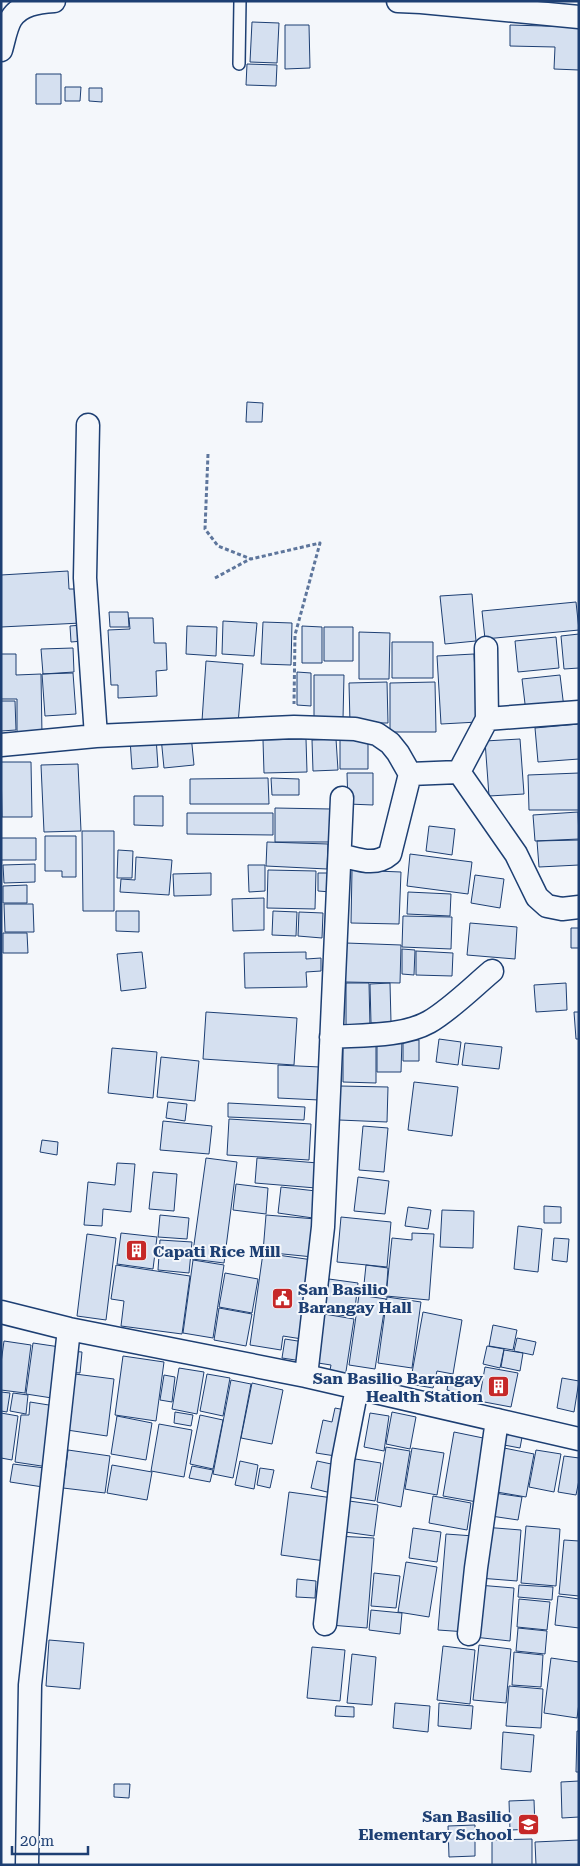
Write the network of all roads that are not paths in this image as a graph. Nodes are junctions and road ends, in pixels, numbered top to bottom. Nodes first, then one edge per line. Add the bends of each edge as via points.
1 (54, 1) edge
2 (240, 1) edge
3 (398, 1) edge
4 (421, 2) edge
5 (579, 17) edge
6 (1, 50) edge
7 (239, 64) dead end
8 (88, 425) dead end
9 (486, 648) dead end
10 (579, 712) edge
11 (487, 719) junction
12 (96, 736) junction
13 (1, 745) edge
14 (459, 772) junction
15 (410, 774) junction
16 (342, 798) dead end
17 (340, 855) junction
18 (579, 907) edge
19 (492, 971) dead end
20 (331, 1037) junction
21 (1, 1312) edge
22 (69, 1329) junction
23 (306, 1376) junction
24 (357, 1388) junction
25 (497, 1420) junction
26 (579, 1439) edge
27 (325, 1624) dead end
28 (469, 1634) dead end
29 (27, 1865) edge

1 - 6 street via 37,2 11,18
2 - 7 lane
3 - 4 street
4 - 5 street
8 - 12 street via 86,578
9 - 11 street
10 - 11 street
11 - 14 street
12 - 13 street
12 - 15 street via 294,727 355,729 377,734 394,748
14 - 15 street
14 - 18 street via 516,854 538,897 547,906 562,909
15 - 17 street via 390,854 371,862
16 - 17 street
17 - 20 street
19 - 20 street via 436,1018 418,1027 386,1034
20 - 23 street via 323,1227
21 - 22 street
22 - 23 street
22 - 29 street via 30,1685
23 - 24 street
24 - 25 street
24 - 27 street via 343,1460
25 - 26 street
25 - 28 street

